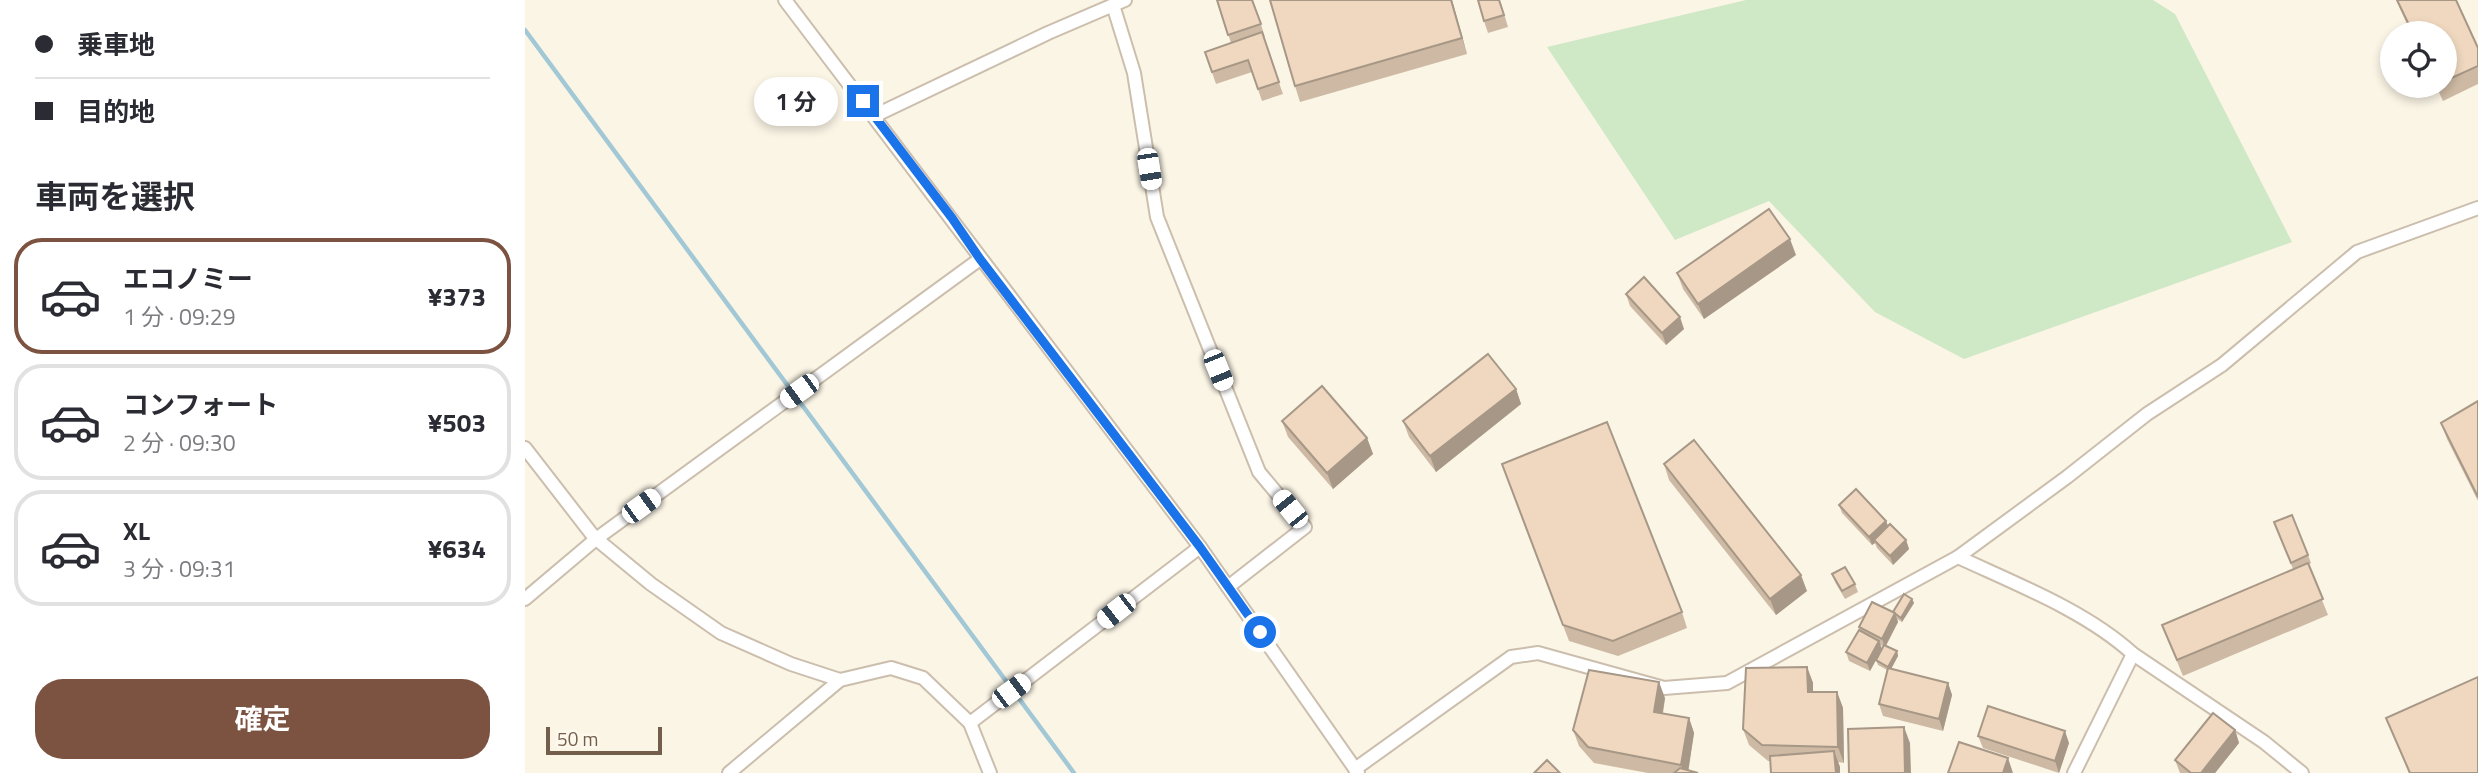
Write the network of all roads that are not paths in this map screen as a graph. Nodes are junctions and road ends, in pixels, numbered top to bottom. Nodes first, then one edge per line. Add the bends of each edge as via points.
1 (785, 0) edge
2 (1119, 3) edge
3 (874, 116) junction
4 (2478, 208) edge
5 (980, 259) junction
6 (525, 448) edge
7 (596, 539) junction
8 (1200, 547) junction
9 (1958, 556) junction
10 (1228, 587) junction
11 (525, 598) edge
12 (2133, 654) junction
13 (840, 680) junction
14 (970, 723) junction
15 (1357, 771) edge
16 (729, 773) edge
17 (990, 773) edge
18 (2074, 773) edge
19 (2302, 773) edge

1 - 3 street
2 - 3 street
2 - 10 street via 1157,218 1259,472 1305,527
3 - 5 street
4 - 9 street via 2357,252 2222,365 2147,414
5 - 7 street
5 - 8 street
6 - 7 street
7 - 11 street
7 - 13 street via 721,633
8 - 10 street
8 - 14 street
9 - 12 street via 2074,613
9 - 15 street via 1727,683 1664,688 1538,653 1511,657
10 - 15 street
12 - 18 street
12 - 19 street
13 - 14 street via 891,668 923,678
13 - 16 street
14 - 17 street

